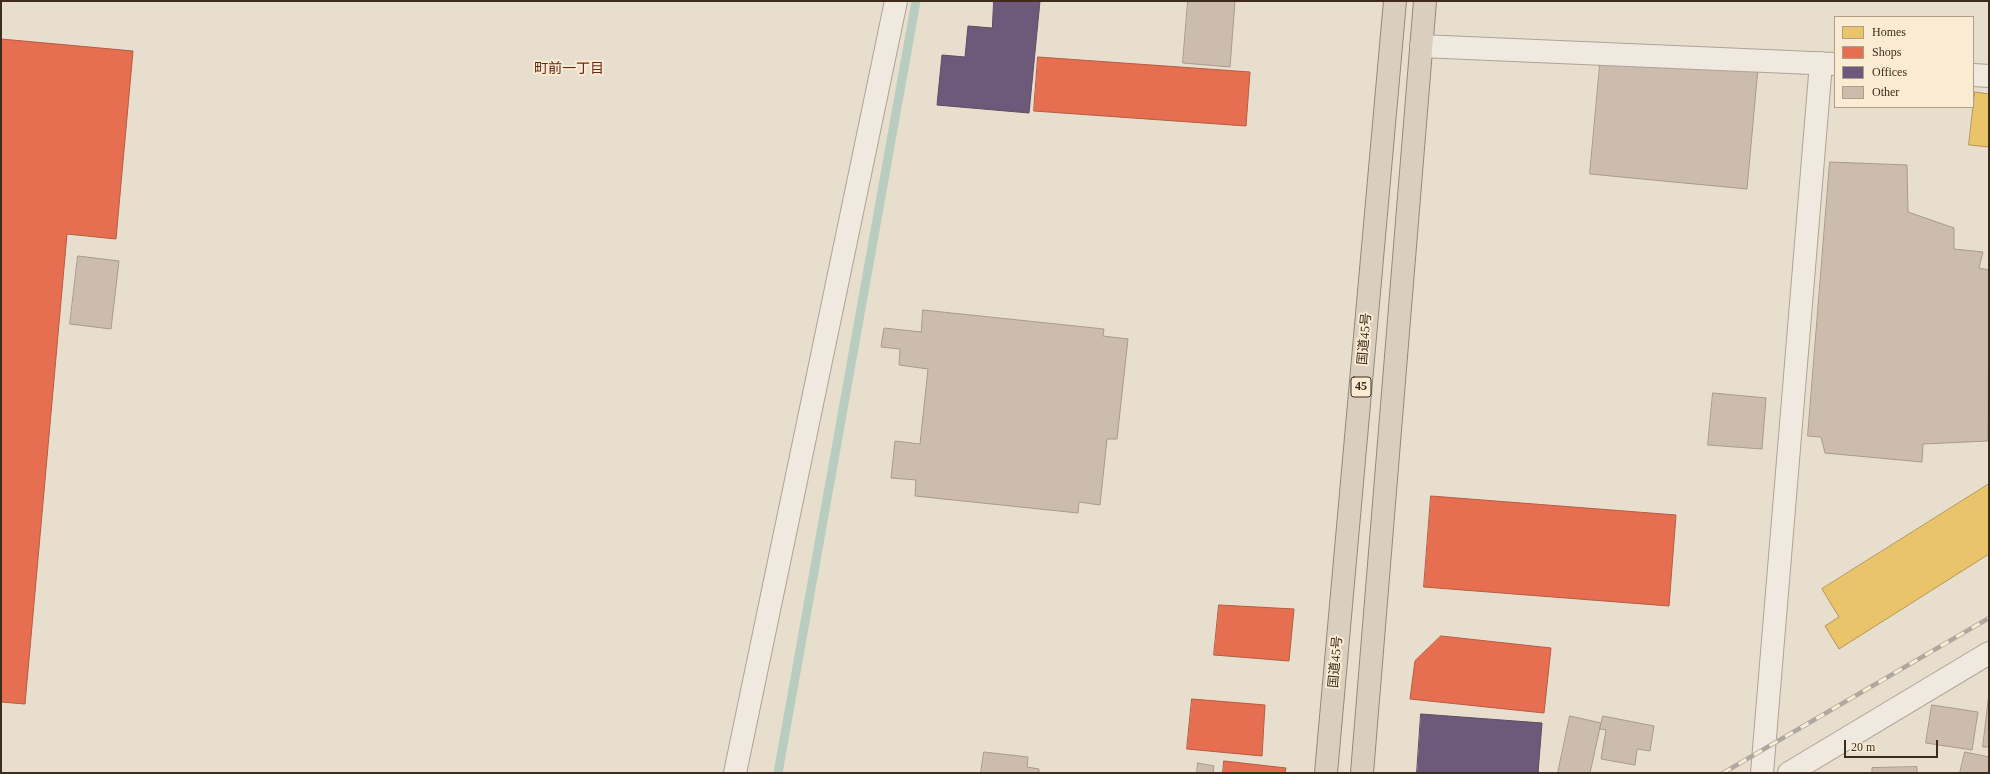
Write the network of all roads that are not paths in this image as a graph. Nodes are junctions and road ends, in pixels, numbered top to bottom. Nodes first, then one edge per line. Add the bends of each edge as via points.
1 (896, 1) edge
2 (1395, 1) edge
3 (1425, 1) edge
4 (1421, 46) junction
5 (1828, 63) edge
6 (1974, 75) edge
7 (1989, 76) edge
8 (1989, 653) edge
9 (735, 773) edge
10 (1326, 773) edge
11 (1362, 773) edge
12 (1762, 773) edge
13 (1788, 773) edge

1 - 9 street
2 - 10 highway, 国道45号 / 45
3 - 4 highway
4 - 5 street
4 - 11 highway
5 - 12 street
6 - 7 street
8 - 13 street

